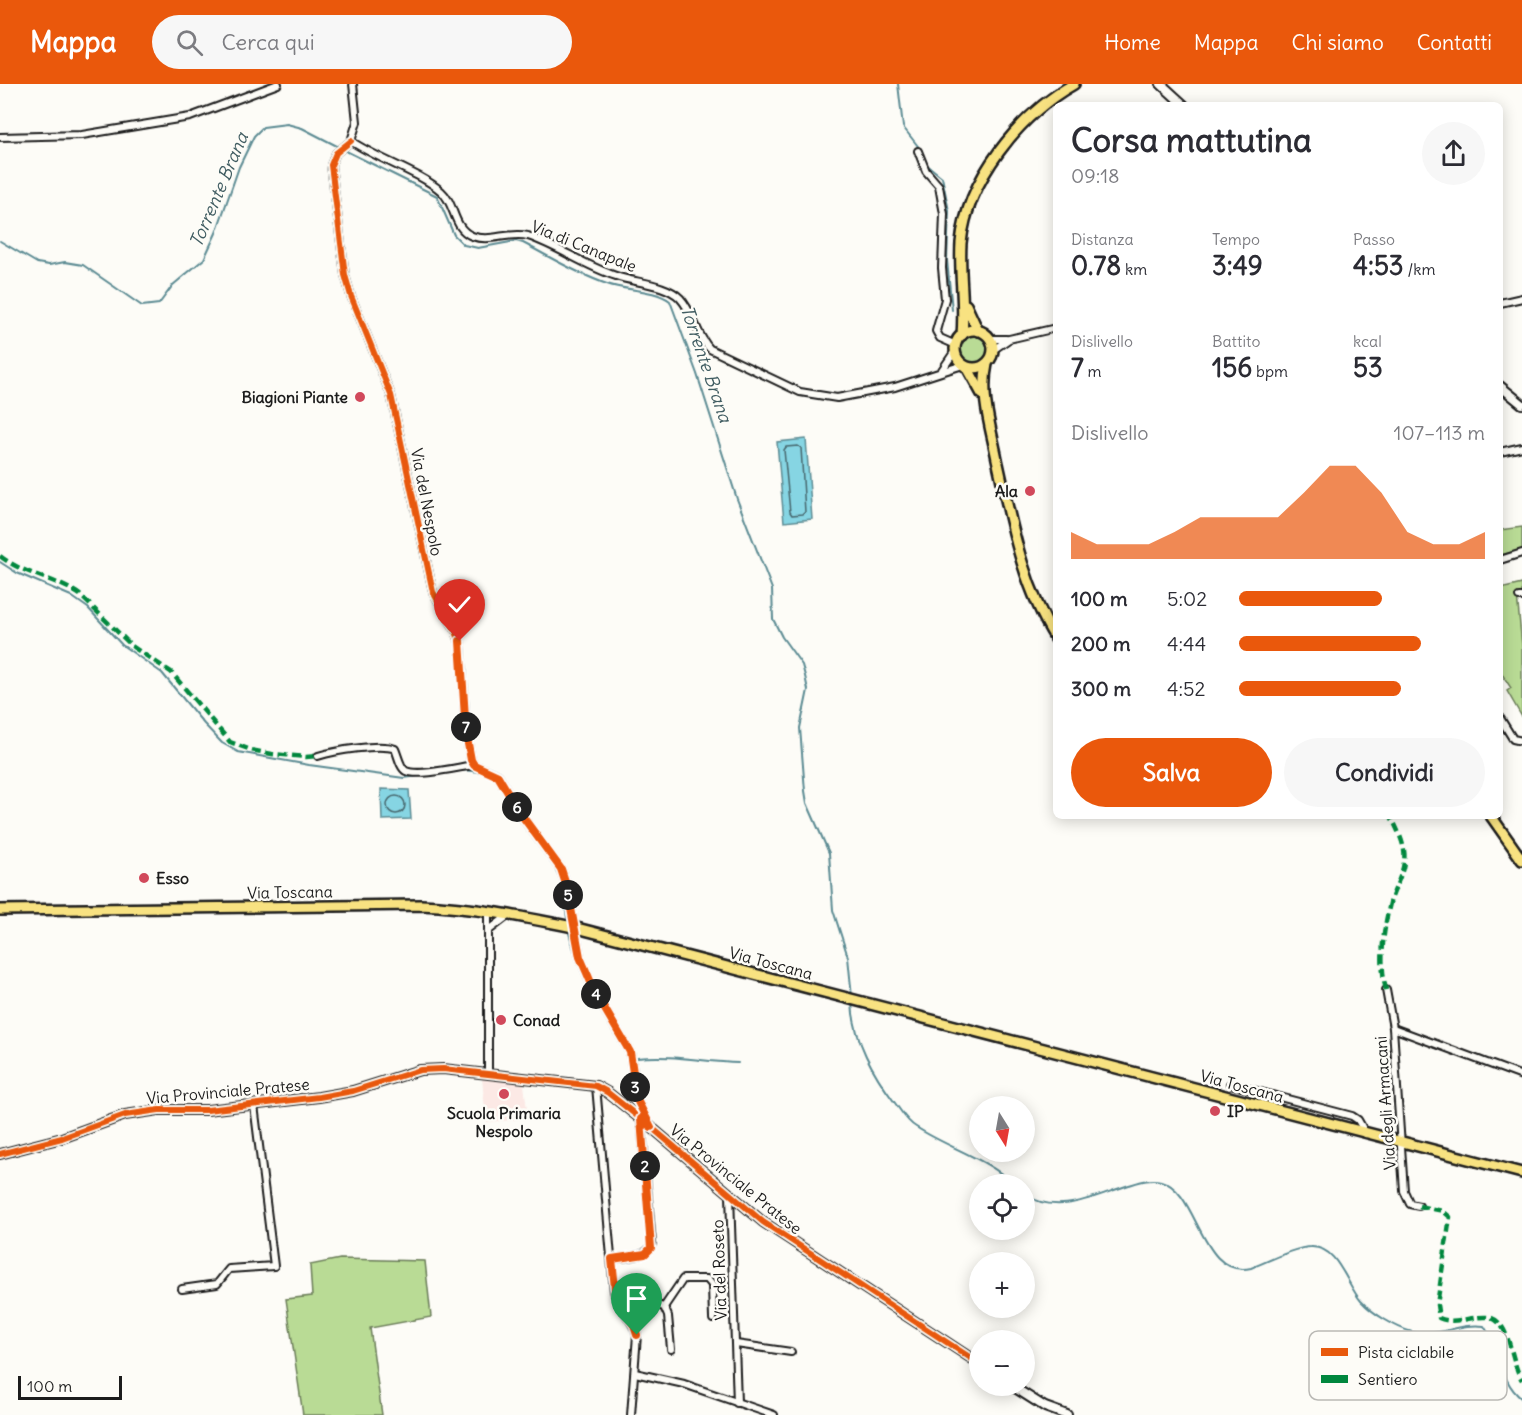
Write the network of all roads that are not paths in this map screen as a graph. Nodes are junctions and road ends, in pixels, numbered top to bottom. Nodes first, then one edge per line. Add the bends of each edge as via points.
1 (278, 84) edge
2 (353, 84) edge
3 (1064, 84) edge
4 (1074, 84) edge
5 (1161, 84) edge
6 (1053, 98) junction
7 (1181, 102) edge
8 (0, 137) edge
9 (349, 143) junction
10 (918, 151) dead end
11 (964, 297) junction
12 (1522, 298) edge
13 (1503, 302) edge
14 (1053, 329) edge
15 (978, 331) junction
16 (962, 335) junction
17 (990, 339) junction
18 (1009, 339) junction
19 (955, 348) junction
20 (993, 350) junction
21 (987, 364) junction
22 (965, 366) junction
23 (942, 371) junction
24 (1503, 388) edge
25 (984, 399) junction
26 (1522, 404) edge
27 (1522, 447) edge
28 (1503, 451) edge
29 (1522, 553) edge
30 (1503, 559) edge
31 (1053, 634) edge
32 (1503, 723) edge
33 (1522, 741) edge
34 (318, 756) dead end
35 (474, 765) junction
36 (1493, 819) edge
37 (1522, 860) edge
38 (0, 910) edge
39 (488, 911) junction
40 (510, 915) junction
41 (573, 927) junction
42 (488, 931) junction
43 (1386, 990) dead end
44 (1393, 1028) junction
45 (489, 1074) junction
46 (1522, 1076) edge
47 (1230, 1084) dead end
48 (596, 1086) junction
49 (254, 1105) junction
50 (641, 1119) junction
51 (651, 1127) junction
52 (1366, 1134) junction
53 (1401, 1142) junction
54 (0, 1154) edge
55 (1521, 1173) edge
56 (730, 1195) junction
57 (1419, 1206) dead end
58 (612, 1259) junction
59 (182, 1288) dead end
60 (664, 1307) junction
61 (624, 1311) junction
62 (713, 1319) dead end
63 (736, 1344) junction
64 (671, 1349) dead end
65 (791, 1352) dead end
66 (969, 1357) edge
67 (634, 1373) junction
68 (1028, 1396) edge
69 (737, 1403) junction
70 (631, 1415) edge
71 (774, 1415) edge
72 (1067, 1415) edge

1 - 8 street via 190,117 82,135
2 - 9 street via 357,122
3 - 6 main road
4 - 6 main road
5 - 7 street
6 - 11 main road via 1008,141 978,184 966,216 962,242
9 - 23 street, Via di Canapale via 442,191 460,228 468,234 484,239 528,236 614,276 679,296 710,349 800,392 837,399 855,397
9 - 35 street, Via del Nespolo via 336,153 332,169 345,275 390,389 433,592 460,641 466,733
10 - 19 street via 926,171 939,186 944,214 945,299 936,331
11 - 15 main road
11 - 16 main road
12 - 13 street
14 - 18 street
15 - 16 main road
15 - 17 main road
16 - 19 main road
17 - 18 street
17 - 20 main road
18 - 20 street
19 - 22 main road via 957,359
19 - 23 street
20 - 21 main road
21 - 22 main road via 978,368
21 - 25 main road
22 - 23 street, Via di Canapale
22 - 25 main road
24 - 26 street
25 - 31 main road via 1018,552
27 - 28 street
29 - 30 street
32 - 33 street via 1513,739
34 - 35 street via 387,747 395,749 407,771
35 - 41 street via 498,776 561,869
36 - 37 main road
38 - 39 main road, Via Toscana via 406,905
39 - 40 main road, Via Toscana
39 - 42 street
40 - 41 main road, Via Toscana
40 - 42 street
41 - 51 street via 590,982 630,1052 637,1100
41 - 52 main road, Via Toscana
42 - 45 street
43 - 44 street, Via degli Armacani
44 - 46 street
44 - 53 street, Via degli Armacani
45 - 48 street, Via Provinciale Pratese
45 - 49 street, Via Provinciale Pratese via 420,1070 353,1091
47 - 52 street via 1352,1116
48 - 50 street, Via Provinciale Pratese
48 - 58 street
49 - 54 street, Via Provinciale Pratese via 125,1114 62,1138
49 - 59 street via 274,1266 229,1269 217,1284
50 - 51 street, Via Provinciale Pratese
50 - 58 street via 652,1244 645,1254
51 - 56 street, Via Provinciale Pratese
52 - 53 main road, Via Toscana
53 - 55 main road, Via Toscana
53 - 57 street, Via degli Armacani via 1406,1197 1410,1204
56 - 63 street, Via del Roseto
56 - 66 street, Via Provinciale Pratese via 792,1243
58 - 61 street via 615,1294
60 - 61 street via 642,1304
60 - 62 street via 683,1280 707,1279 713,1289
60 - 64 street
61 - 67 street via 637,1335
63 - 65 street, Via del Roseto
63 - 69 street, Via del Roseto
67 - 69 street via 684,1384
67 - 70 street
68 - 72 street
69 - 71 street

